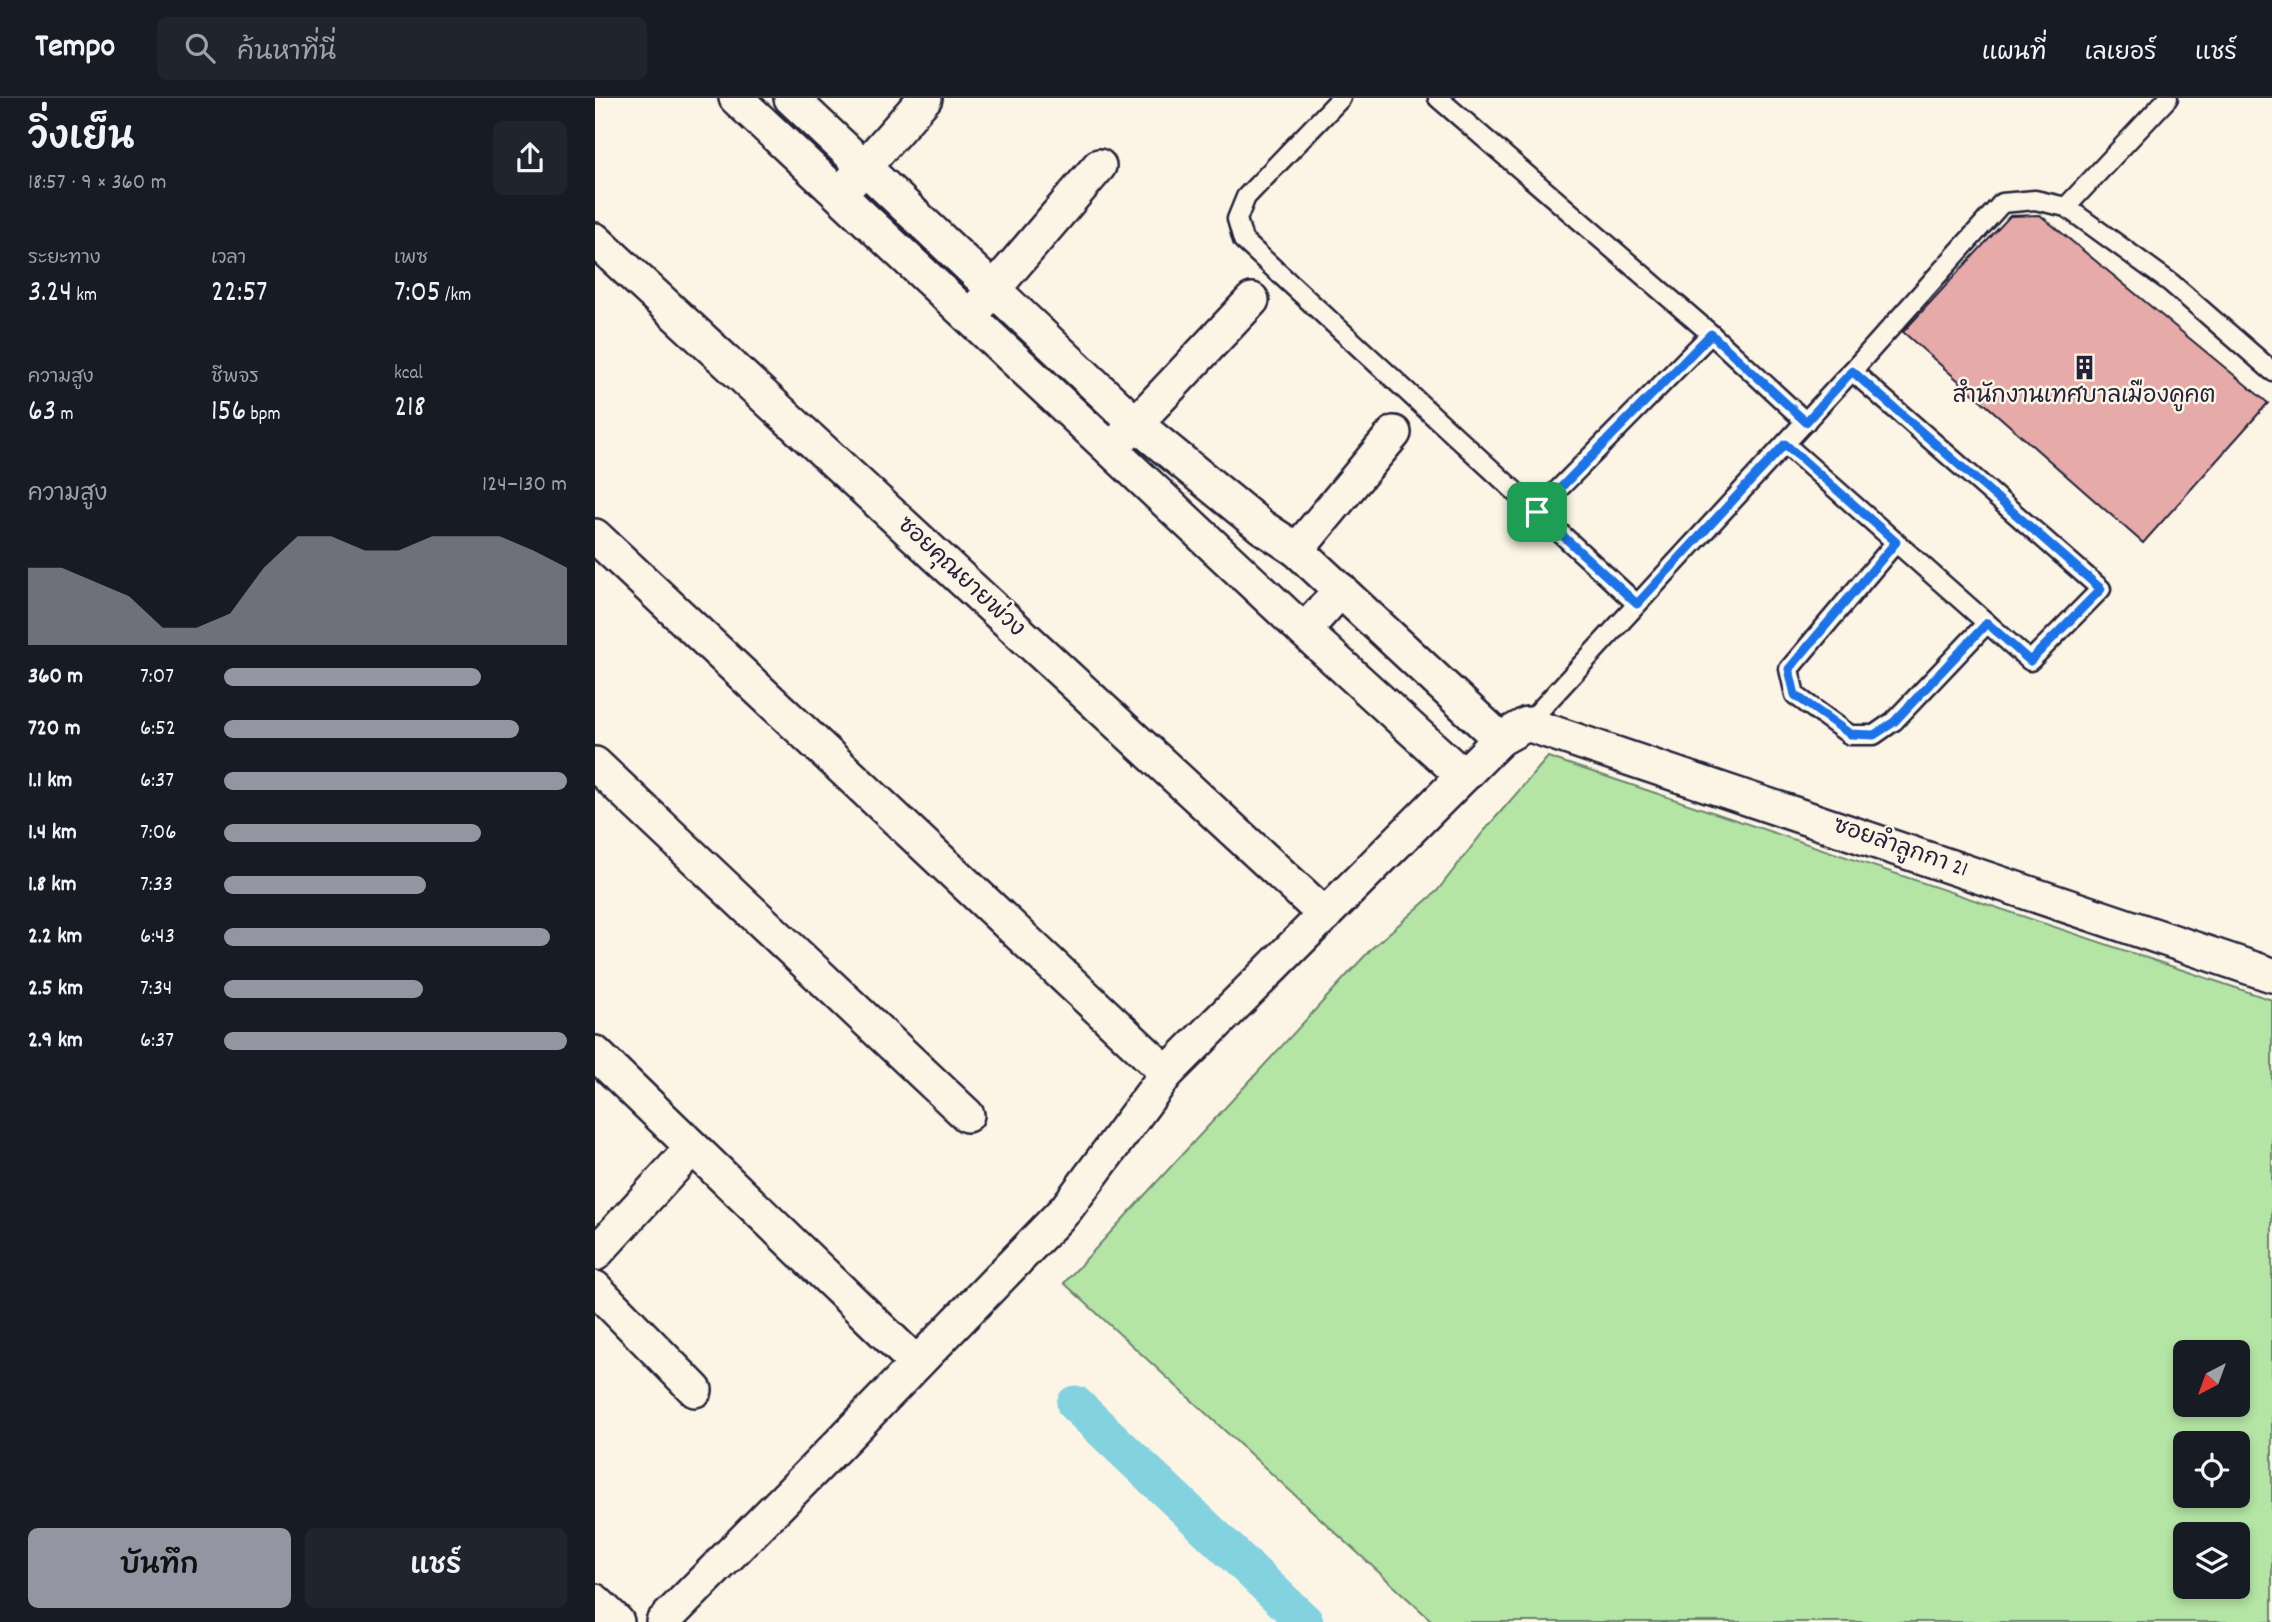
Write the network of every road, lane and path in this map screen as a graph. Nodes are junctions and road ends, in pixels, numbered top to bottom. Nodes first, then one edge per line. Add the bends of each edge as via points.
1 (736, 98) edge
2 (791, 98) edge
3 (925, 98) edge
4 (1341, 98) edge
5 (1438, 98) edge
6 (2168, 98) edge
7 (1099, 166) dead end
8 (863, 167) junction
9 (839, 195) junction
10 (2066, 207) junction
11 (595, 240) edge
12 (992, 288) junction
13 (1252, 300) dead end
14 (969, 318) junction
15 (1711, 334) junction
16 (1852, 371) junction
17 (2272, 371) edge
18 (1806, 422) junction
19 (1136, 424) junction
20 (1394, 433) dead end
21 (1785, 444) junction
22 (1111, 451) junction
23 (1537, 512) junction
24 (595, 536) edge
25 (1896, 542) junction
26 (1297, 550) junction
27 (1341, 590) junction
28 (1637, 604) junction
29 (1987, 623) junction
30 (1304, 631) junction
31 (1514, 731) junction
32 (595, 764) edge
33 (1464, 776) junction
34 (1325, 915) junction
35 (2272, 975) edge
36 (595, 1053) edge
37 (1167, 1073) junction
38 (967, 1115) dead end
39 (692, 1148) junction
40 (595, 1254) edge
41 (595, 1288) edge
42 (916, 1363) junction
43 (695, 1390) dead end
44 (595, 1601) edge
45 (617, 1622) edge
46 (663, 1622) edge

1 - 9 street
2 - 8 street
3 - 8 street
4 - 23 lane via 1246,198 1237,219 1243,240
5 - 15 lane
6 - 10 lane
7 - 12 street
8 - 9 street
8 - 12 street
9 - 14 street
10 - 16 lane via 2035,200 2002,203
10 - 17 lane via 2172,283
11 - 34 street, ซอยคุณยายพ่วง
12 - 14 street
12 - 19 street
13 - 19 street
14 - 22 street
15 - 18 lane
15 - 23 lane
16 - 18 lane
16 - 29 lane via 2101,589 2030,661
18 - 21 lane
19 - 22 street
19 - 26 street
20 - 26 street
21 - 25 lane
21 - 28 lane
22 - 30 street
23 - 28 lane
24 - 37 street
25 - 29 lane
25 - 29 lane via 1789,669 1795,695 1850,734 1874,735 1894,722
26 - 27 street
27 - 30 street
27 - 31 street
28 - 31 lane
30 - 33 street
31 - 33 street
31 - 35 street, ซอยลำลูกกา 21
32 - 38 street
33 - 34 street
34 - 37 street
36 - 39 street
37 - 42 street via 1066,1209
39 - 40 street
39 - 42 street
41 - 43 street
42 - 46 street
44 - 45 street

